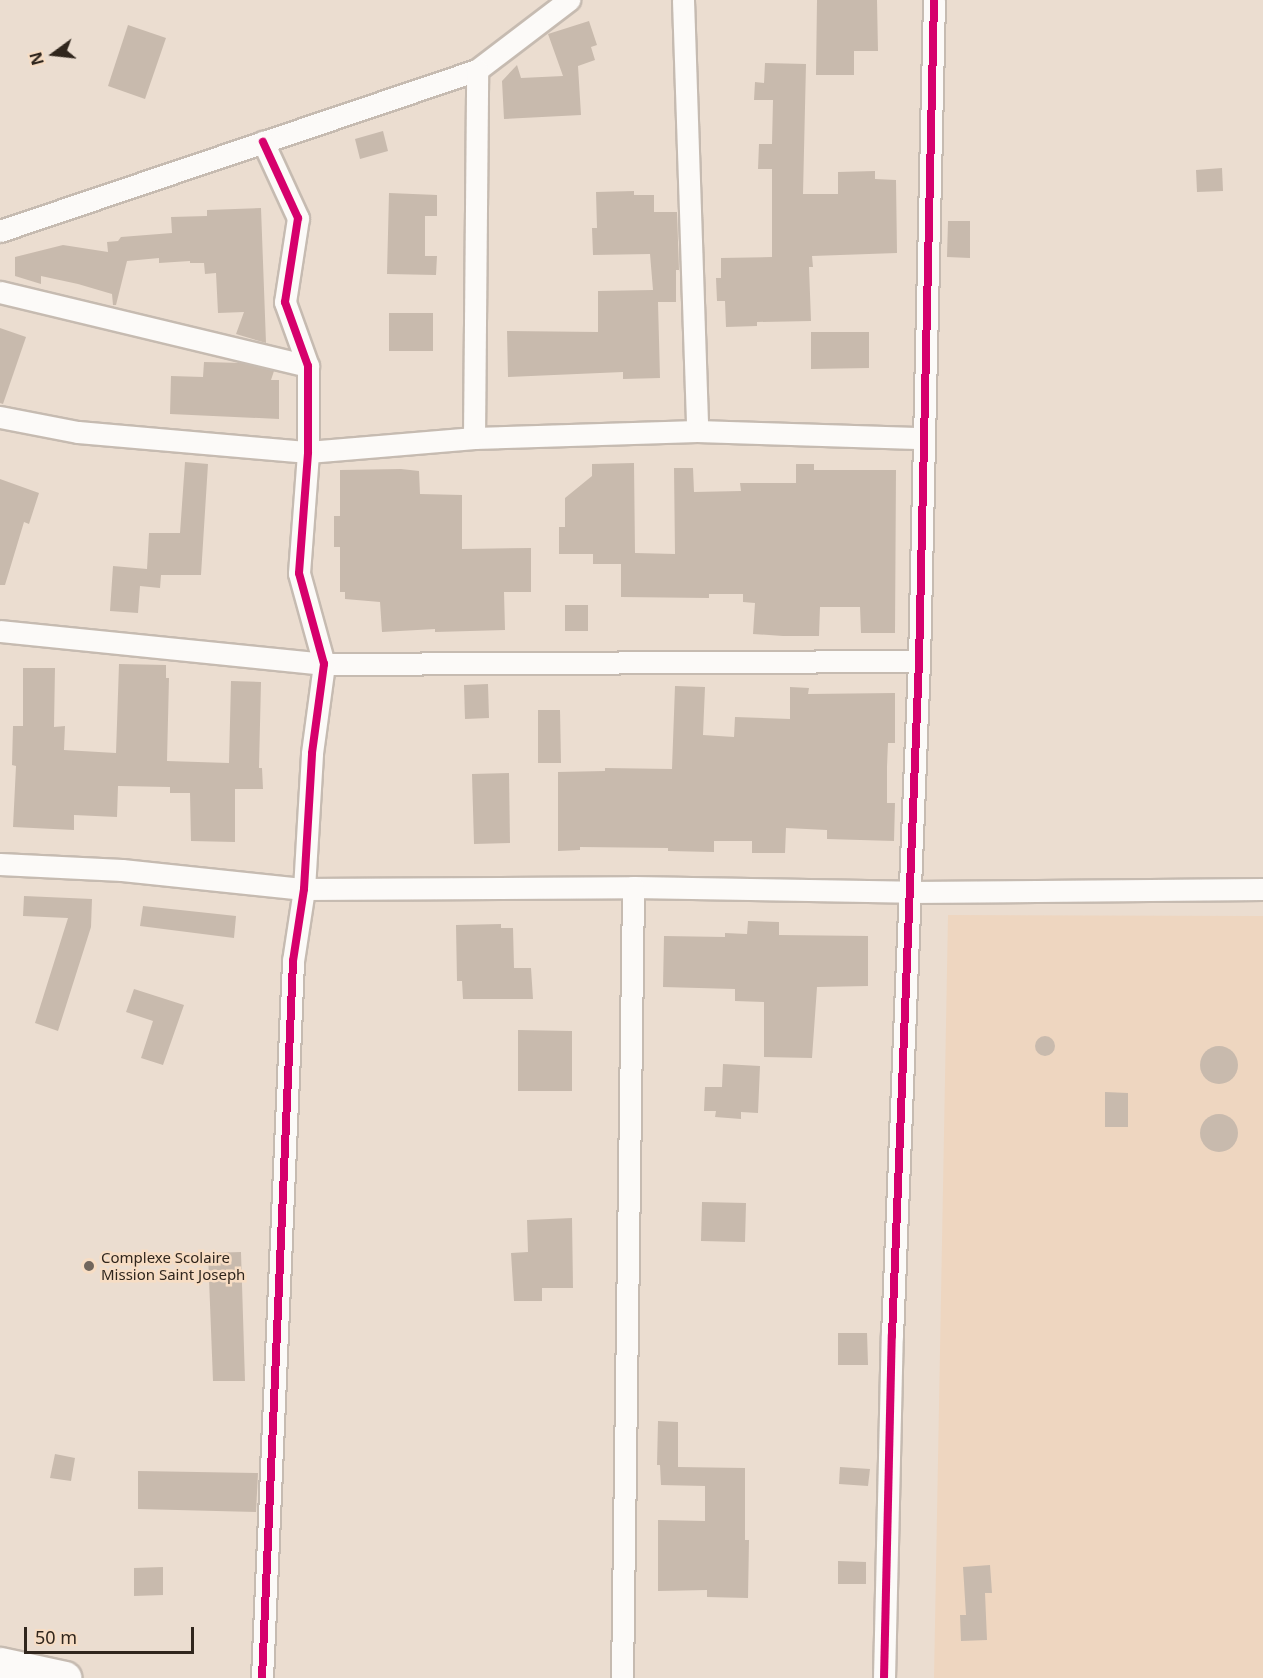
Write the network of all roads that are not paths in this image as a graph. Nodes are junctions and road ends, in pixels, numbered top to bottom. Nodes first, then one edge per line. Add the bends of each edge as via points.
1 (569, 0) edge
2 (683, 0) edge
3 (934, 0) edge
4 (477, 70) junction
5 (263, 142) junction
6 (0, 231) edge
7 (0, 292) edge
8 (308, 366) junction
9 (0, 417) edge
10 (697, 431) junction
11 (474, 438) junction
12 (924, 438) junction
13 (308, 452) junction
14 (0, 631) edge
15 (919, 662) junction
16 (324, 664) junction
17 (0, 864) edge
18 (633, 887) junction
19 (304, 889) junction
20 (1263, 889) edge
21 (911, 892) junction
22 (0, 1664) edge
23 (65, 1678) edge
24 (262, 1678) edge
25 (622, 1678) edge
26 (884, 1678) edge

1 - 4 street
2 - 10 street
3 - 12 street
4 - 5 street
4 - 11 street
5 - 6 street
5 - 8 street via 298,219 285,302
7 - 8 street
8 - 13 street
9 - 13 street via 78,432
10 - 11 street
10 - 12 street
11 - 13 street
12 - 15 street
13 - 16 street via 299,573
14 - 16 street
15 - 16 street
15 - 21 street
16 - 19 street via 312,753
17 - 19 street via 122,870
18 - 19 street
18 - 21 street
18 - 25 street
19 - 24 street via 293,961
20 - 21 street
21 - 26 street via 892,1336
22 - 23 main road

